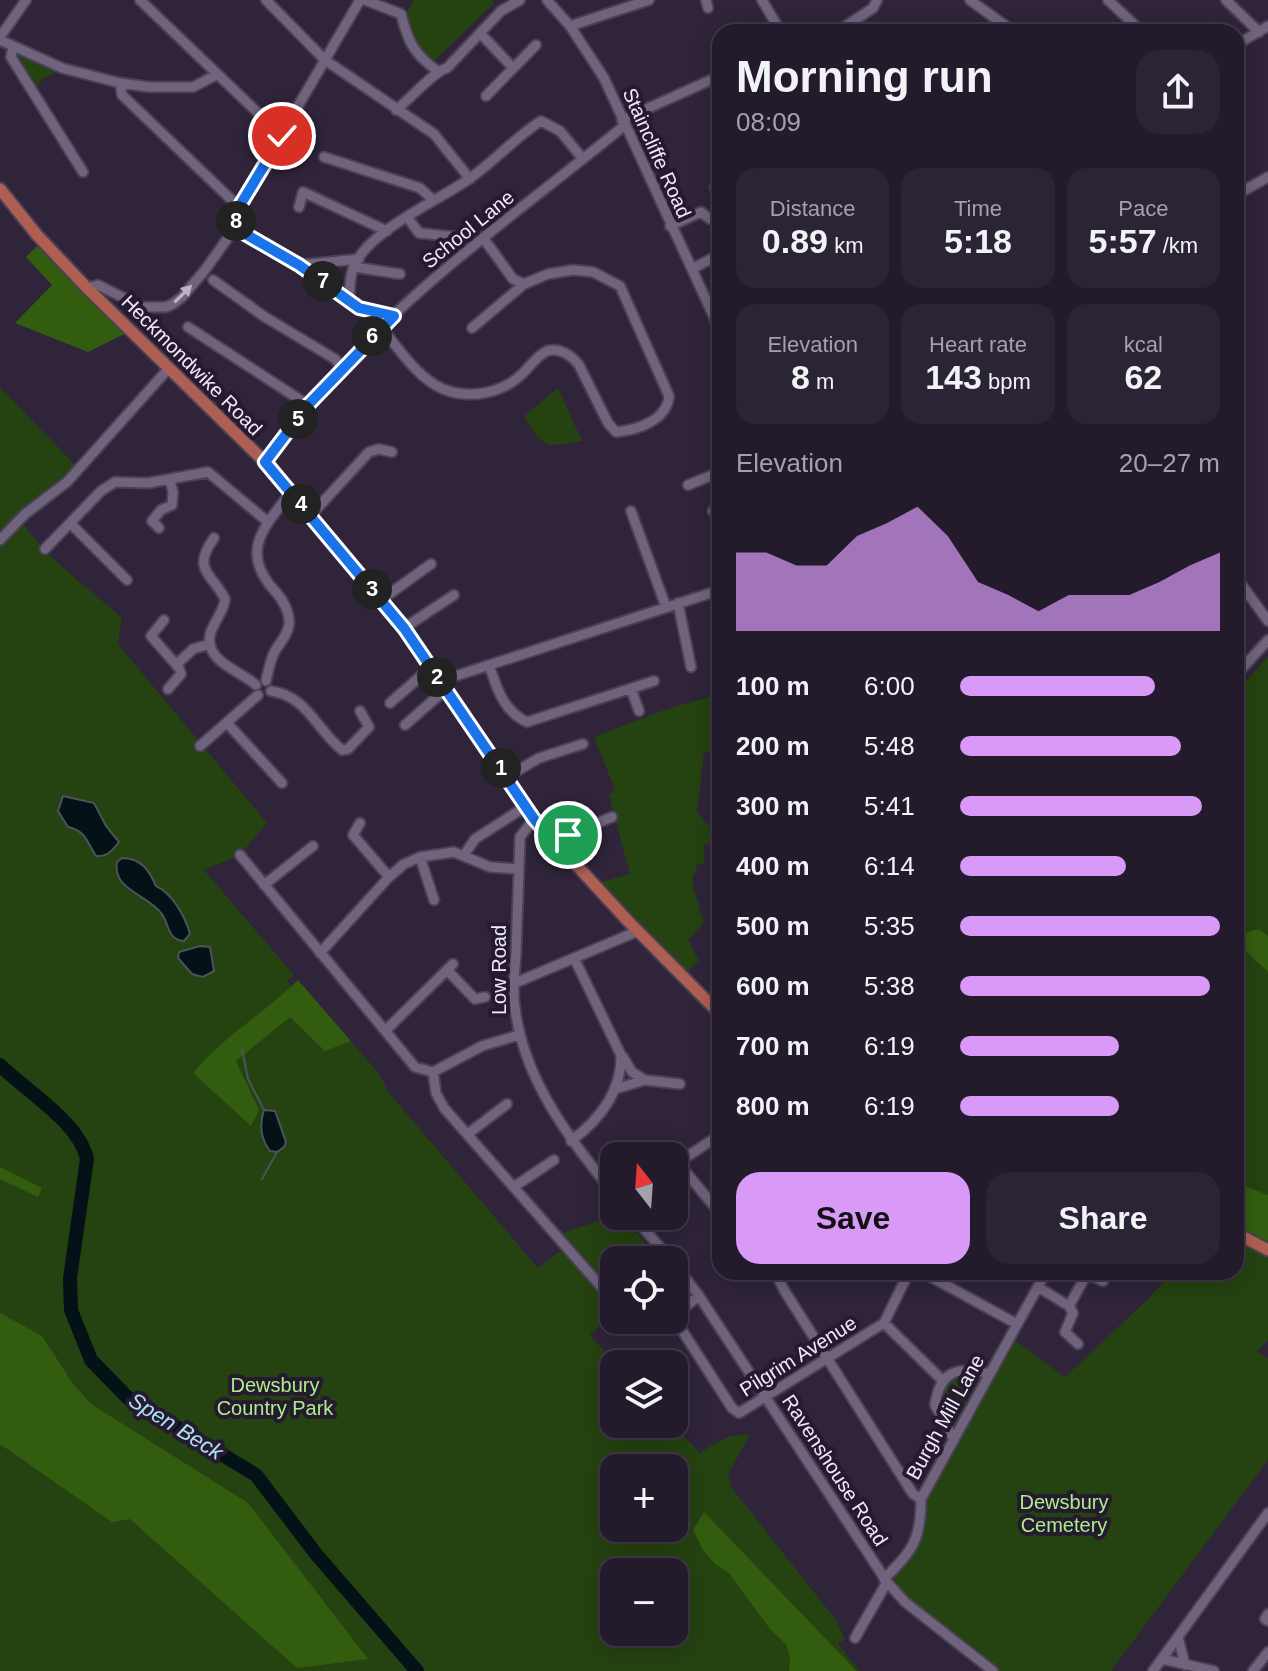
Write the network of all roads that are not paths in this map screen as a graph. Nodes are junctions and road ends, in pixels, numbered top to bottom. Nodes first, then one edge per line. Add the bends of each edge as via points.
1 (26, 0) edge
2 (140, 0) edge
3 (266, 0) edge
4 (362, 0) edge
5 (520, 0) edge
6 (547, 0) edge
7 (649, 0) edge
8 (762, 0) edge
9 (877, 0) edge
10 (970, 0) edge
11 (1108, 0) edge
12 (1226, 0) edge
13 (855, 21) junction
14 (776, 24) edge
15 (850, 24) edge
16 (857, 24) edge
17 (1003, 24) edge
18 (1134, 24) edge
19 (570, 26) junction
20 (1264, 29) edge
21 (480, 33) junction
22 (0, 38) edge
23 (1244, 40) edge
24 (536, 45) dead end
25 (13, 46) junction
26 (325, 60) junction
27 (513, 68) junction
28 (436, 70) junction
29 (216, 75) junction
30 (712, 79) edge
31 (120, 83) junction
32 (486, 96) dead end
33 (396, 110) junction
34 (624, 123) junction
35 (282, 136) junction
36 (324, 157) dead end
37 (583, 159) junction
38 (83, 172) dead end
39 (1268, 177) edge
40 (470, 179) junction
41 (0, 189) edge
42 (1244, 190) edge
43 (433, 200) junction
44 (239, 207) junction
45 (299, 207) dead end
46 (407, 217) junction
47 (712, 218) edge
48 (670, 226) junction
49 (235, 228) junction
50 (387, 231) junction
51 (457, 237) dead end
52 (484, 239) junction
53 (712, 258) edge
54 (356, 263) junction
55 (299, 265) junction
56 (692, 269) junction
57 (400, 274) dead end
58 (213, 280) dead end
59 (524, 284) junction
60 (87, 288) junction
61 (349, 298) junction
62 (712, 313) edge
63 (394, 316) junction
64 (188, 327) dead end
65 (381, 328) junction
66 (472, 328) dead end
67 (169, 368) junction
68 (343, 369) junction
69 (308, 405) junction
70 (392, 452) dead end
71 (265, 462) junction
72 (712, 475) edge
73 (170, 480) junction
74 (688, 485) dead end
75 (291, 492) junction
76 (631, 511) dead end
77 (311, 515) junction
78 (268, 522) junction
79 (70, 523) junction
80 (159, 528) dead end
81 (214, 538) dead end
82 (0, 540) edge
83 (45, 549) dead end
84 (431, 564) dead end
85 (127, 580) dead end
86 (1244, 588) edge
87 (712, 592) edge
88 (454, 595) dead end
89 (381, 600) junction
90 (678, 603) junction
91 (666, 607) junction
92 (164, 620) dead end
93 (1268, 621) edge
94 (404, 628) junction
95 (1268, 640) edge
96 (210, 644) junction
97 (177, 664) junction
98 (489, 665) junction
99 (1244, 666) edge
100 (431, 667) junction
101 (691, 667) dead end
102 (654, 681) dead end
103 (443, 685) junction
104 (263, 688) junction
105 (168, 689) dead end
106 (631, 689) junction
107 (390, 703) dead end
108 (360, 711) dead end
109 (639, 711) dead end
110 (227, 723) junction
111 (405, 725) dead end
112 (583, 744) dead end
113 (200, 746) dead end
114 (507, 777) junction
115 (282, 783) dead end
116 (517, 812) dead end
117 (612, 817) dead end
118 (534, 819) junction
119 (360, 823) dead end
120 (557, 845) junction
121 (313, 846) dead end
122 (240, 855) dead end
123 (464, 855) junction
124 (420, 857) junction
125 (519, 869) junction
126 (389, 877) junction
127 (264, 885) junction
128 (434, 900) dead end
129 (638, 931) junction
130 (320, 953) junction
131 (575, 960) junction
132 (515, 983) junction
133 (485, 997) dead end
134 (712, 1006) edge
135 (386, 1030) junction
136 (519, 1035) junction
137 (621, 1055) junction
138 (433, 1072) junction
139 (645, 1080) junction
140 (680, 1084) dead end
141 (615, 1089) junction
142 (507, 1104) dead end
143 (469, 1133) junction
144 (712, 1140) edge
145 (571, 1141) junction
146 (688, 1156) edge
147 (554, 1160) dead end
148 (600, 1177) edge
149 (688, 1177) edge
150 (515, 1186) junction
151 (712, 1204) edge
152 (645, 1230) edge
153 (1244, 1237) edge
154 (659, 1246) edge
155 (1268, 1250) edge
156 (780, 1280) edge
157 (905, 1280) edge
158 (937, 1280) edge
159 (1042, 1280) edge
160 (1084, 1280) edge
161 (688, 1282) edge
162 (600, 1285) edge
163 (1038, 1287) junction
164 (699, 1296) junction
165 (688, 1305) edge
166 (1069, 1306) junction
167 (884, 1323) junction
168 (1017, 1324) junction
169 (685, 1334) edge
170 (1078, 1344) dead end
171 (827, 1359) junction
172 (990, 1374) junction
173 (942, 1380) junction
174 (765, 1397) junction
175 (954, 1440) junction
176 (921, 1499) junction
177 (1268, 1513) edge
178 (886, 1580) junction
179 (1268, 1614) edge
180 (1268, 1621) edge
181 (1178, 1637) junction
182 (855, 1638) dead end
183 (1268, 1652) edge
184 (1162, 1659) junction
185 (1185, 1665) junction
186 (993, 1671) edge
187 (1153, 1671) edge
188 (1214, 1671) edge
189 (1253, 1671) edge

1 - 22 street
2 - 29 street
3 - 26 street
4 - 26 street
4 - 28 street via 401,14 418,57
5 - 21 street
6 - 19 street, Staincliffe Road
7 - 19 street
8 - 14 street
9 - 13 street
10 - 17 street
11 - 18 street
12 - 20 street
13 - 15 street
13 - 16 street
19 - 34 street, Staincliffe Road via 604,78
20 - 23 street
21 - 27 street
21 - 28 street via 447,68
22 - 25 street
24 - 27 street
25 - 31 street via 71,71
25 - 38 street via 11,57
26 - 33 street
26 - 35 street
27 - 32 street
28 - 33 street
29 - 31 street via 193,87
29 - 35 street
30 - 34 street, School Lane
31 - 44 street via 122,95
33 - 40 street via 434,134
34 - 37 street, School Lane
34 - 48 street, Staincliffe Road
35 - 44 street
36 - 43 street via 420,188
37 - 40 street via 560,131 541,121
37 - 52 street, School Lane
39 - 42 street
40 - 43 street
41 - 60 main road, Heckmondwike Road
43 - 46 street
44 - 49 street
45 - 50 street via 303,192
46 - 50 street
46 - 51 street via 419,233
47 - 48 street via 701,212
48 - 56 street, Staincliffe Road
49 - 55 street
60 -> 49 street via 98,285 142,307 166,307 182,297
50 - 54 street
52 - 59 street via 513,279
52 - 63 street, School Lane
53 - 56 street
54 - 55 street
54 - 57 street
54 - 61 street
55 - 61 street
56 - 62 street, Staincliffe Road
58 - 68 street
59 - 65 street via 573,270 593,272 620,286 669,396 663,414 616,432 579,365 557,349 545,351 522,375 486,394 442,389 425,378
59 - 66 street
60 - 67 main road, Heckmondwike Road
61 - 63 street via 359,308
63 - 65 street, School Lane
64 - 69 street
65 - 68 street, School Lane
67 - 71 main road, Heckmondwike Road
67 - 82 street via 67,482
68 - 69 street, School Lane
69 - 71 street, School Lane
70 - 77 street via 369,452
71 - 75 main road, Heckmondwike Road
72 - 74 street
73 - 78 street via 208,472
73 - 79 street via 115,482
73 - 80 street via 172,505 152,521
75 - 77 main road, Heckmondwike Road
75 - 78 street
76 - 91 street
77 - 89 main road, Heckmondwike Road
78 - 104 street via 255,554 267,582 281,597 289,623
79 - 83 street
79 - 85 street
81 - 96 street via 203,561 225,599
84 - 89 street
86 - 93 street
87 - 90 street
88 - 94 street
89 - 94 main road, Heckmondwike Road
90 - 91 street
90 - 101 street
91 - 98 street
92 - 97 street via 151,636
94 - 100 main road, Heckmondwike Road
95 - 99 street
96 - 97 street via 193,649
96 - 104 street via 219,661
97 - 105 street via 181,674
98 - 103 street
98 - 106 street via 504,704 527,722
100 - 103 main road, Heckmondwike Road
100 - 107 street
102 - 106 street
103 - 111 street
103 - 114 main road, Heckmondwike Road
104 - 108 street via 302,704 342,750 369,727
104 - 110 street
106 - 109 street
110 - 113 street
110 - 115 street
112 - 114 street via 539,758
114 - 118 main road, Heckmondwike Road
116 - 123 street via 475,839
117 - 120 street
118 - 120 main road, Heckmondwike Road
118 - 125 street, Low Road via 520,837
119 - 126 street via 353,835
120 - 129 main road, Heckmondwike Road
121 - 127 street
122 - 127 street
123 - 124 street
123 - 125 street via 490,867
124 - 126 street
124 - 128 street
125 - 132 street, Low Road
126 - 130 street
127 - 130 street
129 - 131 street
129 - 134 main road, Heckmondwike Road
130 - 135 street
131 - 132 street
131 - 137 street
132 - 136 street, Low Road
133 - 135 street via 475,999 450,967
135 - 138 street via 409,1062
136 - 138 street via 482,1046
136 - 145 street, Low Road via 536,1079
137 - 139 street
137 - 141 street
138 - 143 street via 444,1108
139 - 140 street
139 - 141 street
141 - 145 street via 590,1127
142 - 143 street
143 - 150 street
144 - 146 street
145 - 148 street, Low Road
147 - 150 street
149 - 151 street
150 - 162 street
152 - 154 street
153 - 155 main road
156 - 171 street
157 - 167 street, Pilgrim Avenue
158 - 168 street
159 - 163 street, Burgh Mill Lane
160 - 166 street
161 - 164 street, Ravenshouse Road
163 - 166 street
163 - 168 street, Burgh Mill Lane
164 - 165 street, Pilgrim Avenue
164 - 174 street, Ravenshouse Road
166 - 170 street via 1073,1313 1065,1332
167 - 171 street, Pilgrim Avenue
167 - 173 street
168 - 172 street, Burgh Mill Lane
169 - 174 street, Pilgrim Avenue via 732,1408 739,1413
171 - 174 street, Pilgrim Avenue
171 - 176 street
172 - 173 street via 955,1371
172 - 175 street, Burgh Mill Lane
173 - 175 street via 935,1405
174 - 178 street, Ravenshouse Road
175 - 176 street, Burgh Mill Lane
176 - 178 street, Burgh Mill Lane via 921,1528
177 - 181 street
178 - 182 street, Burgh Mill Lane
178 - 186 street, Ravenshouse Road via 905,1602
179 - 180 street
181 - 184 street
181 - 185 street
183 - 189 street
184 - 185 street
184 - 187 street
185 - 188 street

